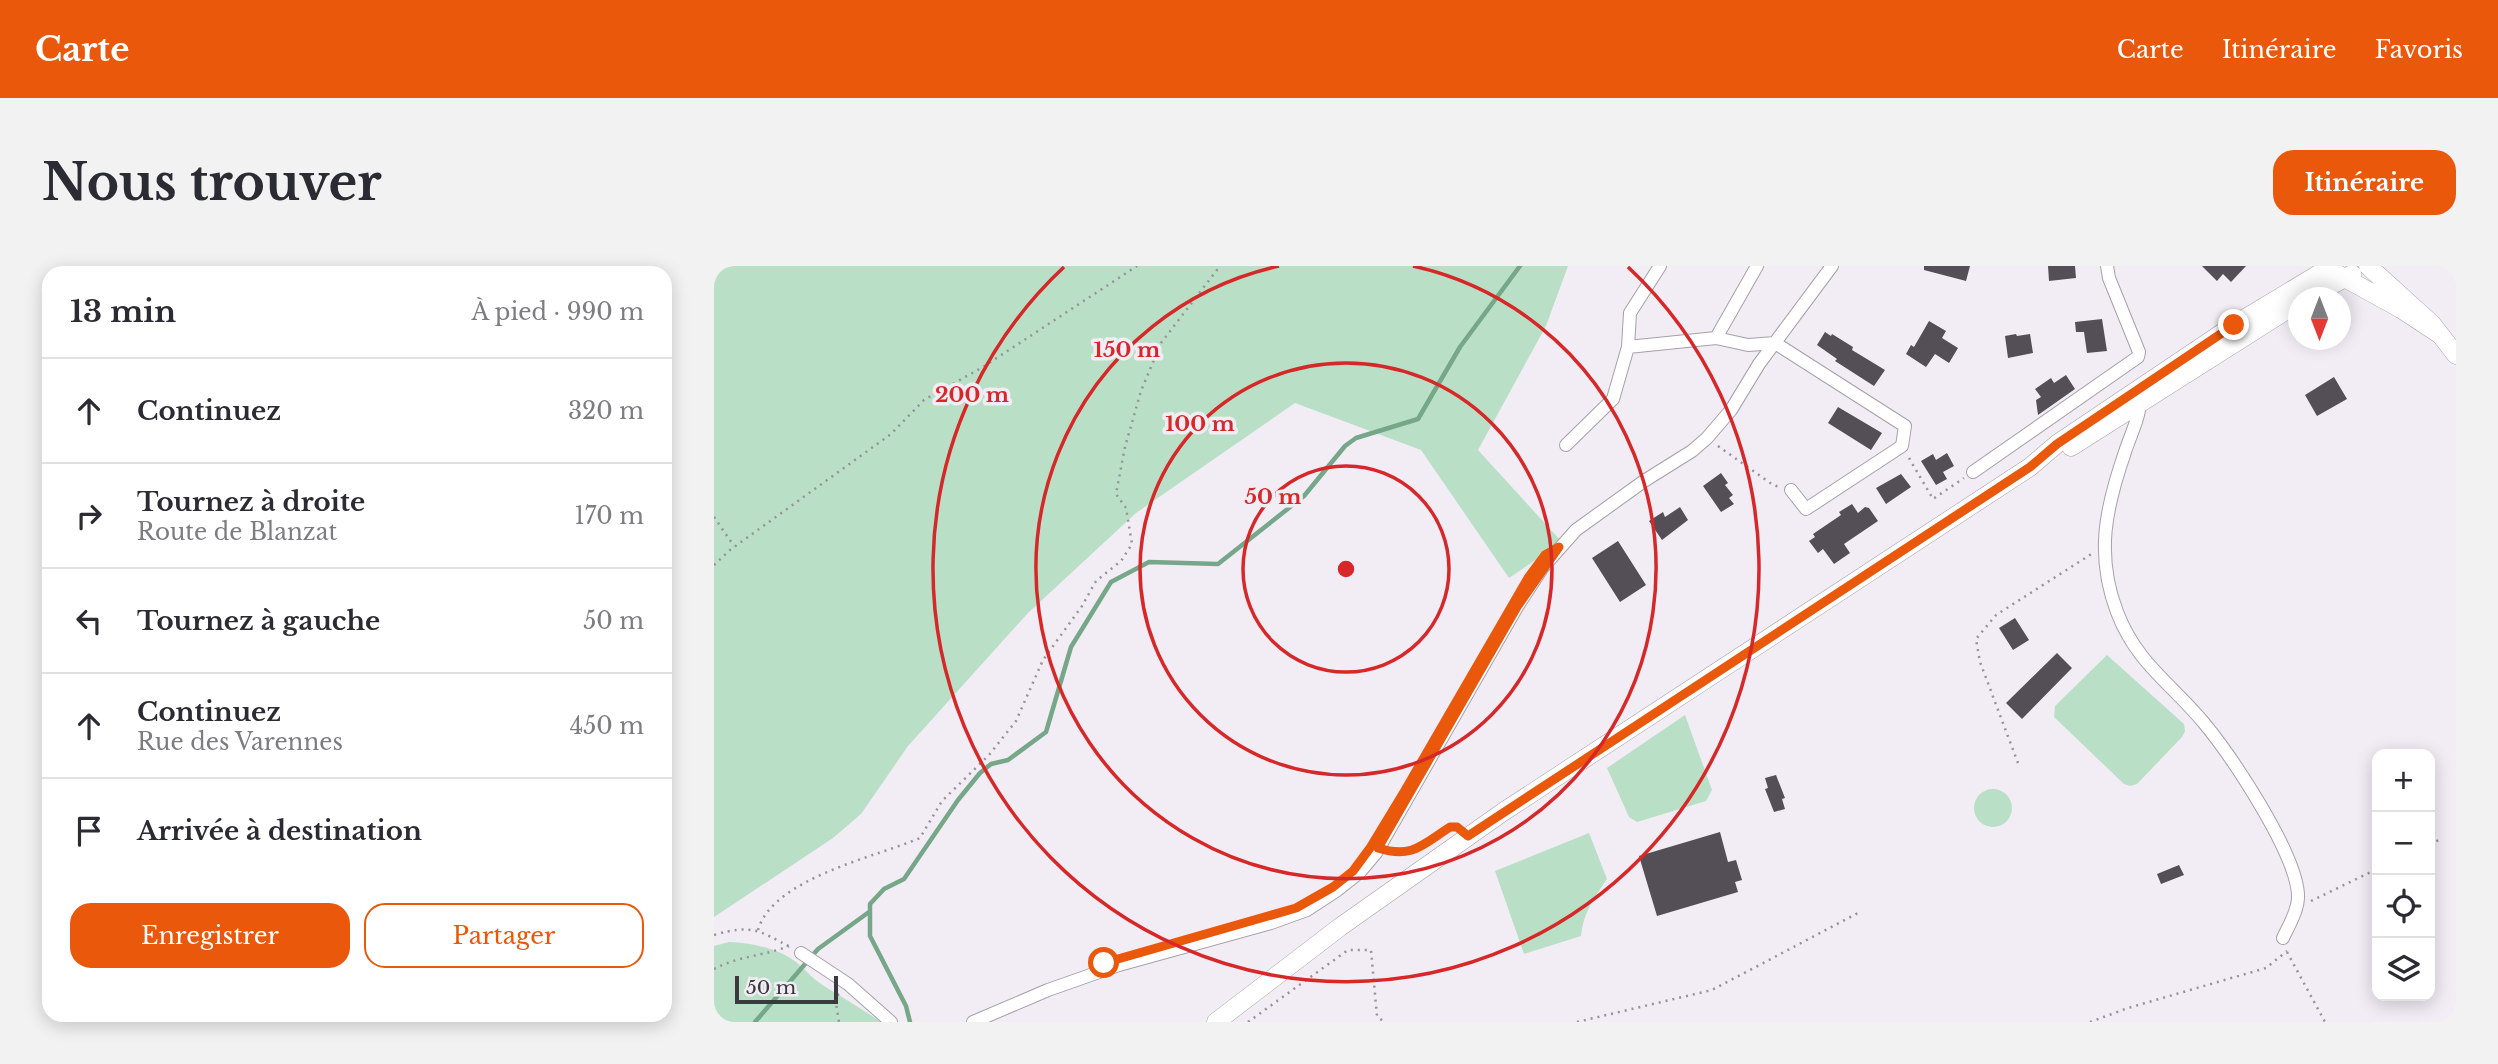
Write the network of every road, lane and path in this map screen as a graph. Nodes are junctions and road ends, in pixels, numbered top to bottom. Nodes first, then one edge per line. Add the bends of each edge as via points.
1 (1137, 266) edge
2 (1220, 266) edge
3 (1660, 266) edge
4 (1757, 266) edge
5 (1832, 266) edge
6 (2107, 266) edge
7 (2367, 266) edge
8 (2331, 270) edge
9 (2318, 287) edge
10 (2288, 309) edge
11 (2439, 334) junction
12 (1716, 338) junction
13 (1775, 343) junction
14 (1628, 347) junction
15 (2456, 355) edge
16 (2138, 398) junction
17 (1707, 438) junction
18 (1566, 446) dead end
19 (1902, 446) junction
20 (1973, 472) joint
21 (1791, 490) joint
22 (714, 517) edge
23 (2105, 546) junction
24 (734, 547) junction
25 (714, 565) edge
26 (2018, 763) dead end
27 (1468, 836) junction
28 (2441, 839) dead end
29 (2435, 842) edge
30 (1378, 848) junction
31 (2372, 871) edge
32 (2297, 907) junction
33 (1858, 913) dead end
34 (758, 930) junction
35 (714, 934) edge
36 (2283, 939) dead end
37 (795, 950) junction
38 (714, 970) edge
39 (848, 984) junction
40 (839, 1022) edge
41 (891, 1022) edge
42 (973, 1022) edge
43 (1216, 1022) edge
44 (1248, 1022) edge
45 (1384, 1022) edge
46 (1577, 1022) edge
47 (2090, 1022) edge
48 (2325, 1022) edge

1 - 24 path via 983,368 924,400 891,434
2 - 34 path via 1161,343 1141,391 1116,494 1126,508 1132,544 1121,561 1096,581 1043,660 1016,721 942,801 920,838 810,880 775,905
3 - 14 street via 1630,313
4 - 12 street
5 - 13 street
6 - 20 street via 2138,357
7 - 8 main road
7 - 11 main road
8 - 9 main road
8 - 11 main road
8 - 16 main road via 2234,325
10 - 16 main road
11 - 15 main road
12 - 13 street via 1748,345
12 - 14 street
13 - 17 street
13 - 19 street via 1905,426
14 - 18 street via 1613,399
16 - 23 street via 2110,495
16 - 27 main road via 2064,452 2030,467
17 - 21 path via 1773,485
17 - 30 street via 1597,513 1559,547 1517,607
19 - 20 path via 1933,499
19 - 21 street via 1806,509
22 - 24 path
23 - 26 path via 1996,615 1976,639 1980,662
23 - 32 street via 2111,592 2131,641 2148,666 2204,723 2258,800 2292,871
24 - 25 path
27 - 30 path via 1450,827 1408,853
27 - 43 main road via 1340,926
28 - 29 path
30 - 42 street via 1360,872 1307,910 1119,965
31 - 32 path
32 - 36 street
33 - 46 path via 1712,990
34 - 35 path via 737,928
34 - 37 path
37 - 38 path via 743,957
37 - 39 street
39 - 40 path via 835,998
39 - 41 street
44 - 45 path via 1348,950 1371,950 1377,1016
47 - 48 path via 2266,968 2287,951

